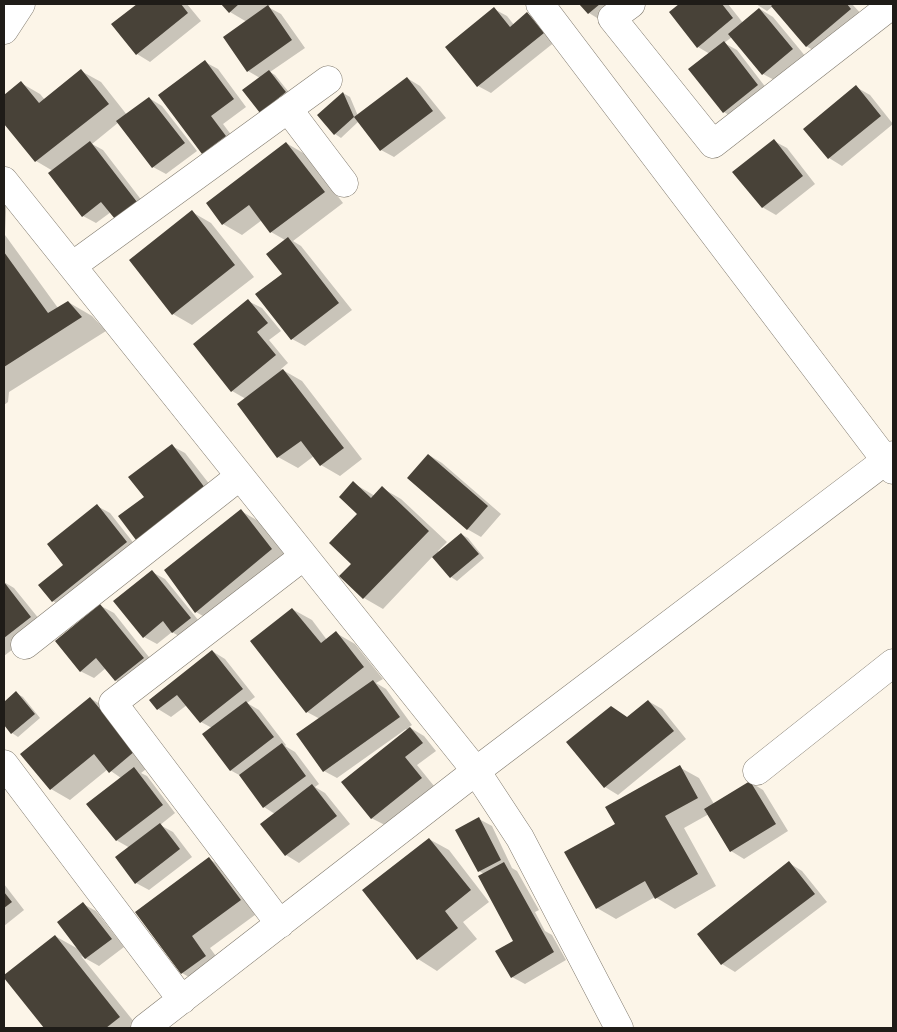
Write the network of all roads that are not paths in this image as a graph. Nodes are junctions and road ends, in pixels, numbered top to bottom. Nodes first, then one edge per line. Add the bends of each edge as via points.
1 (21, 4) edge
2 (540, 4) edge
3 (631, 4) edge
4 (893, 4) edge
5 (4, 30) edge
6 (328, 80) dead end
7 (288, 109) junction
8 (4, 181) edge
9 (344, 184) dead end
10 (72, 266) junction
11 (891, 462) edge
12 (240, 476) junction
13 (304, 556) junction
14 (25, 645) dead end
15 (893, 663) edge
16 (4, 764) edge
17 (756, 771) dead end
18 (476, 772) junction
19 (280, 924) junction
20 (182, 1000) junction
21 (145, 1028) edge
22 (619, 1028) edge

1 - 5 street
2 - 11 street
3 - 4 street via 612,18 713,144
6 - 7 street
7 - 9 street
7 - 10 street
8 - 10 street
10 - 12 street
11 - 18 street
12 - 13 street
12 - 14 street
13 - 18 street
13 - 19 street via 113,703
15 - 17 street
16 - 20 street
18 - 19 street
18 - 22 street via 520,838
19 - 20 street
20 - 21 street

